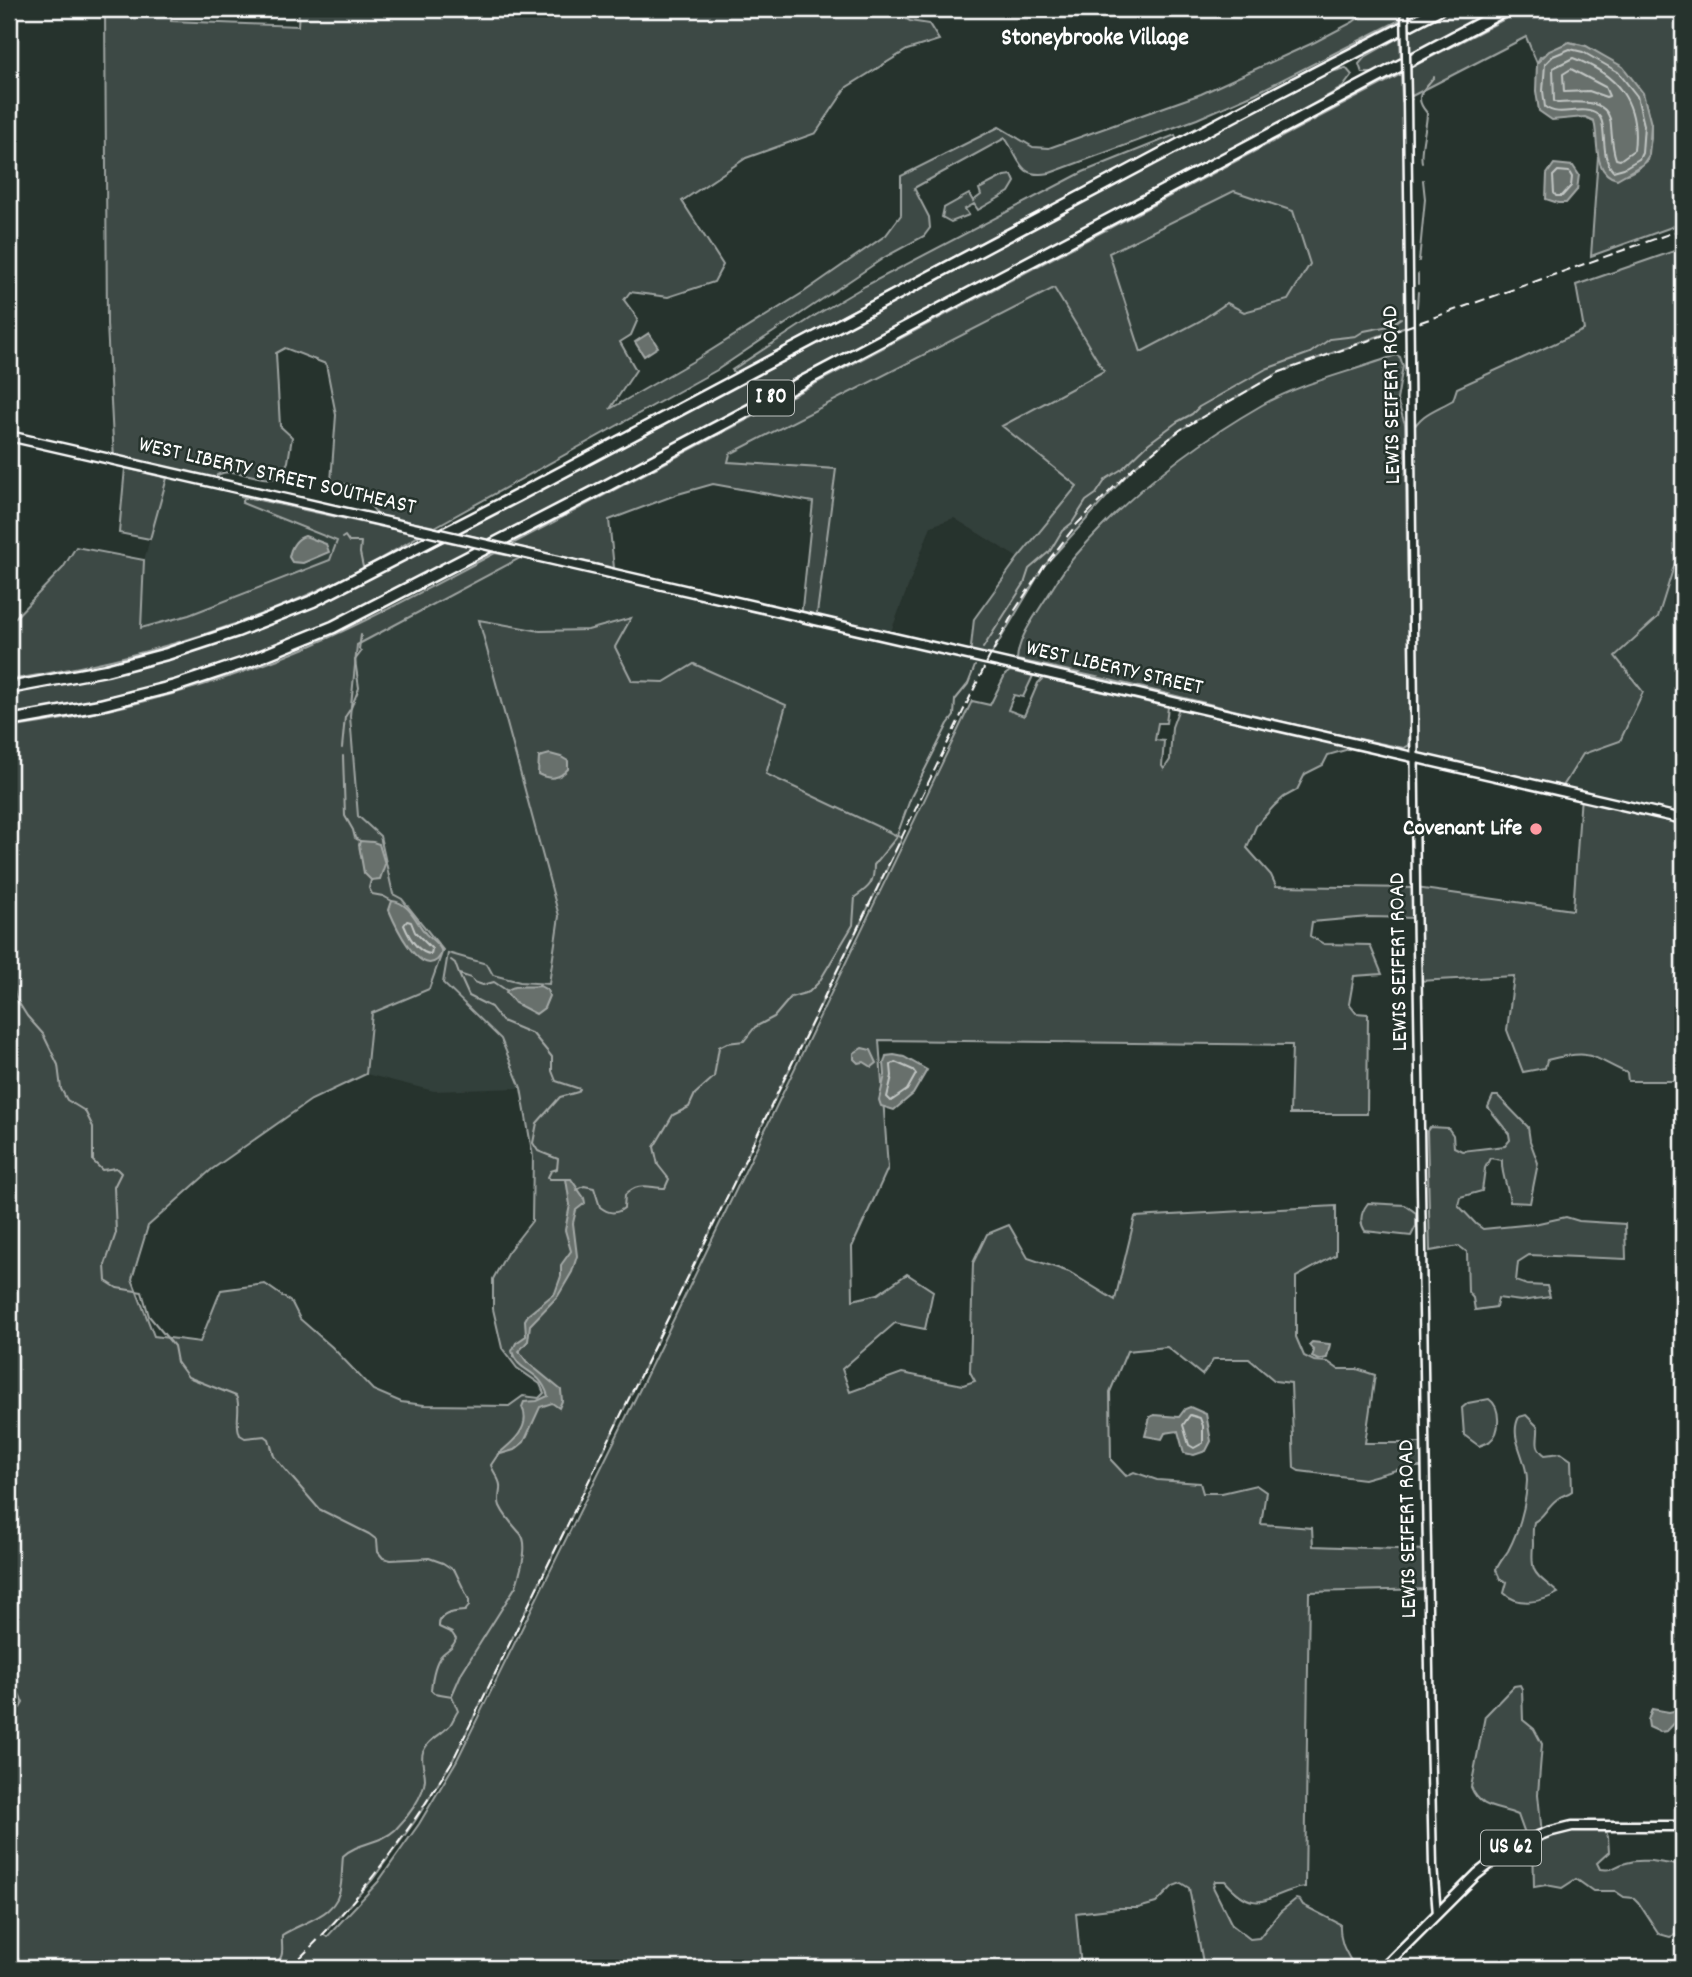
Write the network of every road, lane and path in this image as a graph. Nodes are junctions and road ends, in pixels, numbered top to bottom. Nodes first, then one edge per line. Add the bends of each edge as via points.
1 (1405, 9) edge
2 (1439, 9) edge
3 (1507, 9) edge
4 (9, 436) edge
5 (536, 556) joint
6 (9, 688) edge
7 (9, 721) edge
8 (1415, 757) junction
9 (1683, 819) edge
10 (1683, 1826) edge
11 (1437, 1914) junction
12 (1383, 1968) edge

1 - 8 street, LEWIS SEIFERT ROAD, bridge
2 - 6 highway, I 80 via 313,601 167,654
3 - 7 highway, I 80 via 333,627 174,686
4 - 5 main road, WEST LIBERTY STREET SOUTHEAST, bridge
5 - 8 main road, WEST LIBERTY STREET
8 - 9 main road, WEST LIBERTY STREET
8 - 11 street, LEWIS SEIFERT ROAD via 1430,1730
10 - 11 main road, US 62 via 1586,1825 1548,1832 1496,1857
11 - 12 main road, US 62

